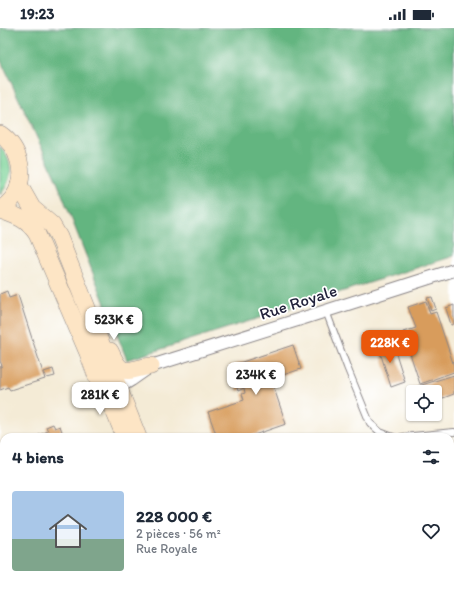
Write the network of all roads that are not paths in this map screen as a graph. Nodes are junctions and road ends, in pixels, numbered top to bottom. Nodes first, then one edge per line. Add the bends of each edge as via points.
1 (0, 134) edge
2 (19, 185) junction
3 (0, 210) edge
4 (454, 270) edge
5 (84, 304) junction
6 (326, 311) junction
7 (88, 353) junction
8 (151, 366) junction
9 (118, 388) junction
10 (454, 432) edge
11 (124, 433) edge
12 (136, 433) edge
13 (383, 433) edge
14 (444, 433) edge

1 - 2 main road via 6,138 19,159
2 - 3 main road via 9,203
2 - 5 main road via 32,208 52,225
3 - 7 main road via 25,220 37,234
4 - 6 street, Rue Royale
5 - 8 main road via 95,316 120,369 127,371
5 - 9 main road
6 - 8 street, Rue Royale
6 - 13 lane via 346,367 370,422
7 - 9 main road via 99,362 107,381
7 - 11 main road via 99,383
8 - 9 street, Rue Royale
9 - 12 main road
10 - 14 lane

